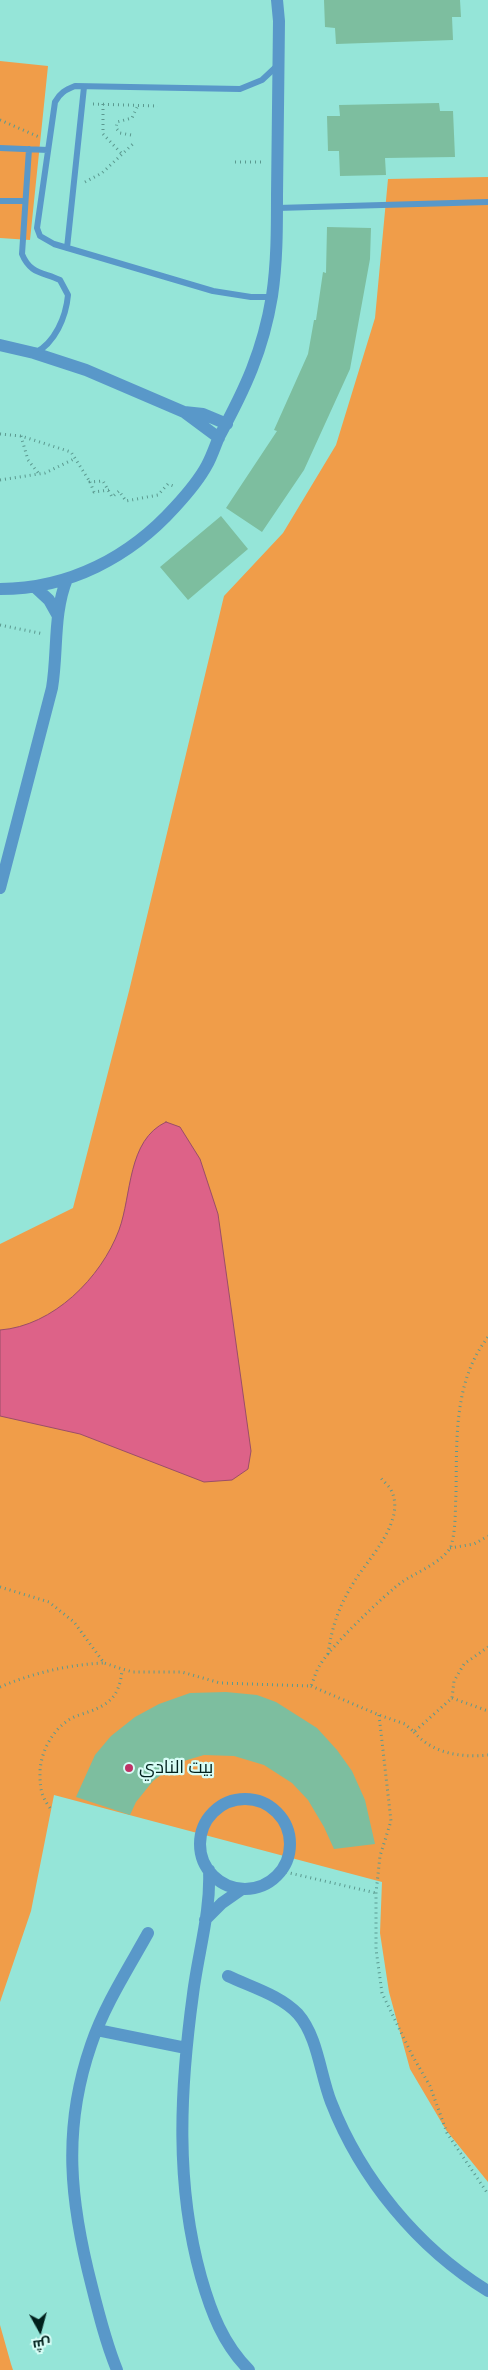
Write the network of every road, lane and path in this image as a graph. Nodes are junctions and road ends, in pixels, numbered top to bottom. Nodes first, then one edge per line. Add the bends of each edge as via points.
1 (277, 0) edge
2 (278, 64) junction
3 (84, 87) junction
4 (82, 103) junction
5 (103, 104) junction
6 (138, 105) junction
7 (158, 106) dead end
8 (0, 120) edge
9 (131, 135) dead end
10 (49, 141) junction
11 (135, 142) dead end
12 (0, 148) edge
13 (29, 149) junction
14 (48, 150) junction
15 (122, 154) junction
16 (235, 162) dead end
17 (278, 162) junction
18 (73, 189) junction
19 (0, 201) edge
20 (25, 201) junction
21 (488, 202) edge
22 (277, 208) junction
23 (67, 248) junction
24 (272, 297) junction
25 (0, 346) edge
26 (34, 353) junction
27 (184, 412) junction
28 (227, 424) junction
29 (0, 434) edge
30 (21, 436) junction
31 (219, 438) junction
32 (74, 459) junction
33 (39, 474) junction
34 (0, 480) edge
35 (90, 482) junction
36 (108, 490) junction
37 (188, 493) junction
38 (67, 579) junction
39 (36, 587) junction
40 (0, 589) edge
41 (58, 617) junction
42 (0, 626) edge
43 (57, 637) junction
44 (0, 888) edge
45 (488, 1338) edge
46 (381, 1478) dead end
47 (488, 1536) edge
48 (450, 1548) junction
49 (0, 1587) edge
50 (488, 1647) edge
51 (328, 1654) junction
52 (104, 1664) junction
53 (122, 1669) junction
54 (312, 1686) junction
55 (0, 1687) edge
56 (452, 1698) junction
57 (488, 1711) edge
58 (379, 1715) junction
59 (414, 1732) junction
60 (488, 1755) edge
61 (50, 1808) dead end
62 (209, 1870) junction
63 (281, 1871) junction
64 (242, 1889) junction
65 (376, 1893) junction
66 (205, 1920) junction
67 (148, 1933) dead end
68 (228, 1976) dead end
69 (97, 2030) junction
70 (186, 2048) junction
71 (488, 2194) edge
72 (488, 2291) edge
73 (117, 2370) edge
74 (249, 2370) edge

1 - 2 street
2 - 3 lane via 262,80 240,89
2 - 17 street
3 - 4 lane
3 - 10 lane via 75,86 59,94
4 - 5 path
4 - 18 lane
5 - 6 path
5 - 15 path via 103,134
6 - 7 path
6 - 9 path via 132,118 117,122 116,128 120,133
8 - 10 path
10 - 14 lane
11 - 15 path
12 - 13 lane
13 - 14 lane
13 - 20 lane
14 - 23 lane via 37,228 46,241
15 - 18 path via 102,173
16 - 17 path
17 - 22 street
18 - 23 lane
19 - 20 lane
20 - 26 lane via 21,246 25,261 35,272 60,280 68,295 54,338
21 - 22 lane
22 - 24 street
23 - 24 lane via 213,291
24 - 28 street via 255,366
25 - 26 street
26 - 27 street via 86,370
27 - 28 street via 204,414
27 - 31 street
28 - 31 street
29 - 30 path
30 - 32 path via 71,452
30 - 33 path via 28,460
31 - 37 street via 207,465
32 - 33 path
32 - 35 path
33 - 34 path
35 - 36 path via 103,481
35 - 36 path via 94,492
36 - 37 path via 112,497 119,491 126,500 158,495 168,484
37 - 38 street via 157,527 125,552
38 - 39 street
38 - 41 street
39 - 40 street
39 - 41 street via 49,600
41 - 43 street
42 - 43 path
43 - 44 street via 52,688
45 - 48 path via 479,1349 466,1381 457,1415 455,1522
46 - 51 path via 392,1490 395,1508 374,1556 354,1581 342,1604 332,1628
47 - 48 path via 474,1544
48 - 51 path via 434,1564 401,1583
49 - 52 path via 49,1602 74,1622
50 - 56 path via 464,1664 454,1682
51 - 54 path via 319,1665
52 - 53 path
52 - 55 path via 47,1670
53 - 54 path via 182,1672 220,1683
53 - 61 path via 119,1686 110,1701 96,1711 70,1720 49,1742 40,1770 42,1798
54 - 58 path
56 - 57 path
56 - 59 path
58 - 59 path via 405,1724
58 - 65 path via 392,1821 380,1856
59 - 60 path via 424,1744 451,1754
62 - 63 street via 200,1841 206,1822 230,1802 251,1800 278,1814 288,1831 289,1852
62 - 64 street via 220,1881
62 - 66 street
63 - 64 street via 264,1885
63 - 65 path
64 - 66 street
65 - 71 path via 376,1949 382,1993 430,2086 447,2132
66 - 70 street
67 - 69 street
68 - 72 street via 283,2001 299,2016 310,2034 331,2104 365,2170 413,2231 453,2267
69 - 70 street
69 - 73 street via 84,2066 76,2104 72,2192 81,2245 103,2332
70 - 74 street via 182,2156 190,2231 216,2322

